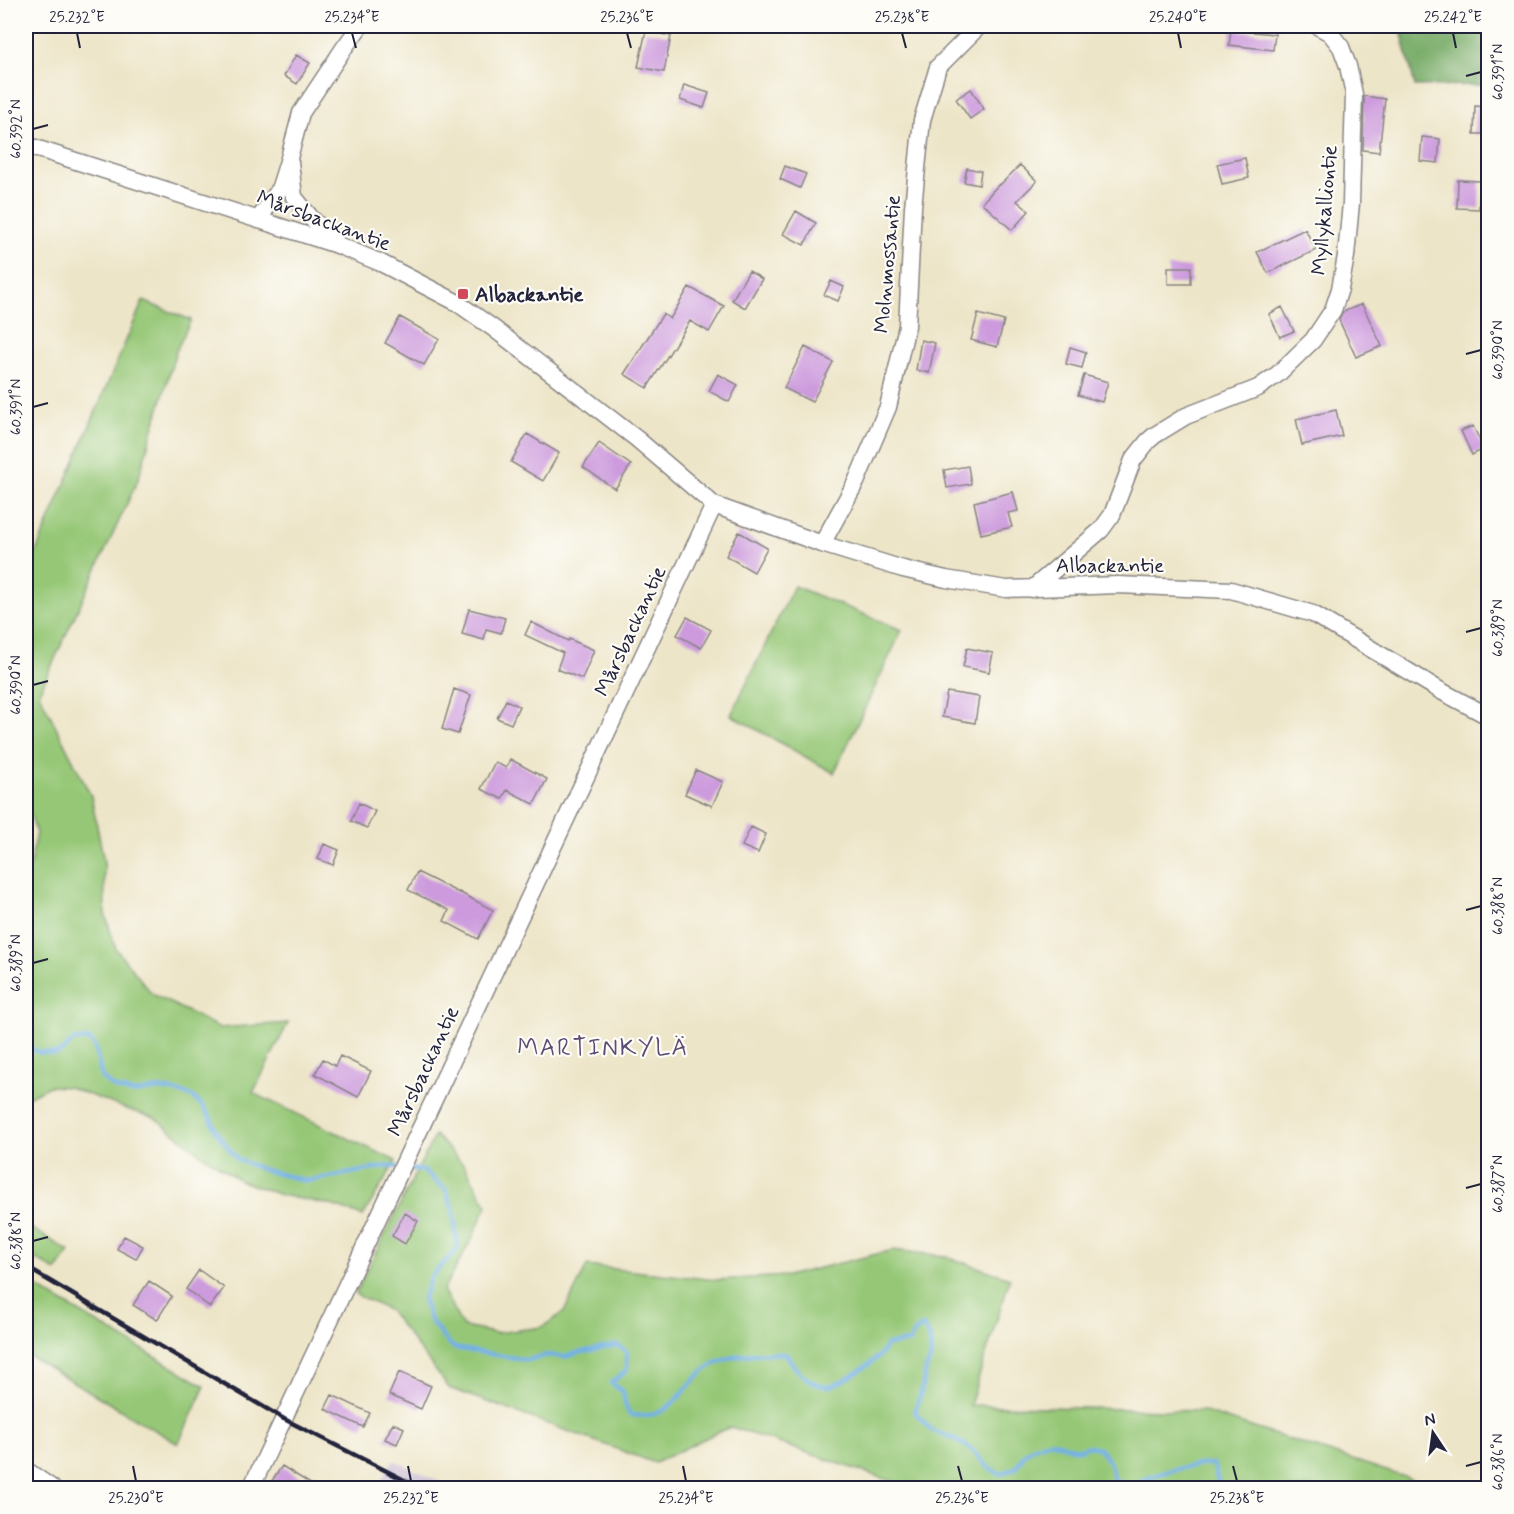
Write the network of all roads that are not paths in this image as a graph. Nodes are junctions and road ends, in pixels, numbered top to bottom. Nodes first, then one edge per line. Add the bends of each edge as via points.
1 (360, 26) edge
2 (979, 26) edge
3 (1317, 26) edge
4 (26, 145) edge
5 (289, 158) junction
6 (258, 220) junction
7 (340, 246) junction
8 (714, 505) junction
9 (822, 544) junction
10 (1032, 589) junction
11 (1488, 716) edge
12 (26, 1470) edge
13 (52, 1488) edge
14 (251, 1488) edge

1 - 5 street via 301,113
2 - 9 street, Molnmossantie via 938,67 922,120 907,326 888,407 856,482
3 - 10 street, Myllykalliontie via 1330,33 1341,47 1354,94 1346,256 1333,310 1313,340 1278,374 1258,388 1186,416 1155,435 1133,460 1112,515 1101,531
4 - 6 street, Mårsbackantie
5 - 6 street via 279,190
5 - 7 street via 294,197
6 - 7 street, Mårsbackantie
7 - 8 street, Mårsbackantie via 456,302 637,439
8 - 9 street, Albackantie
8 - 14 street, Mårsbackantie
9 - 10 street, Albackantie via 946,579 1006,589
10 - 11 street, Albackantie via 1118,585 1231,590 1313,614
12 - 13 street

